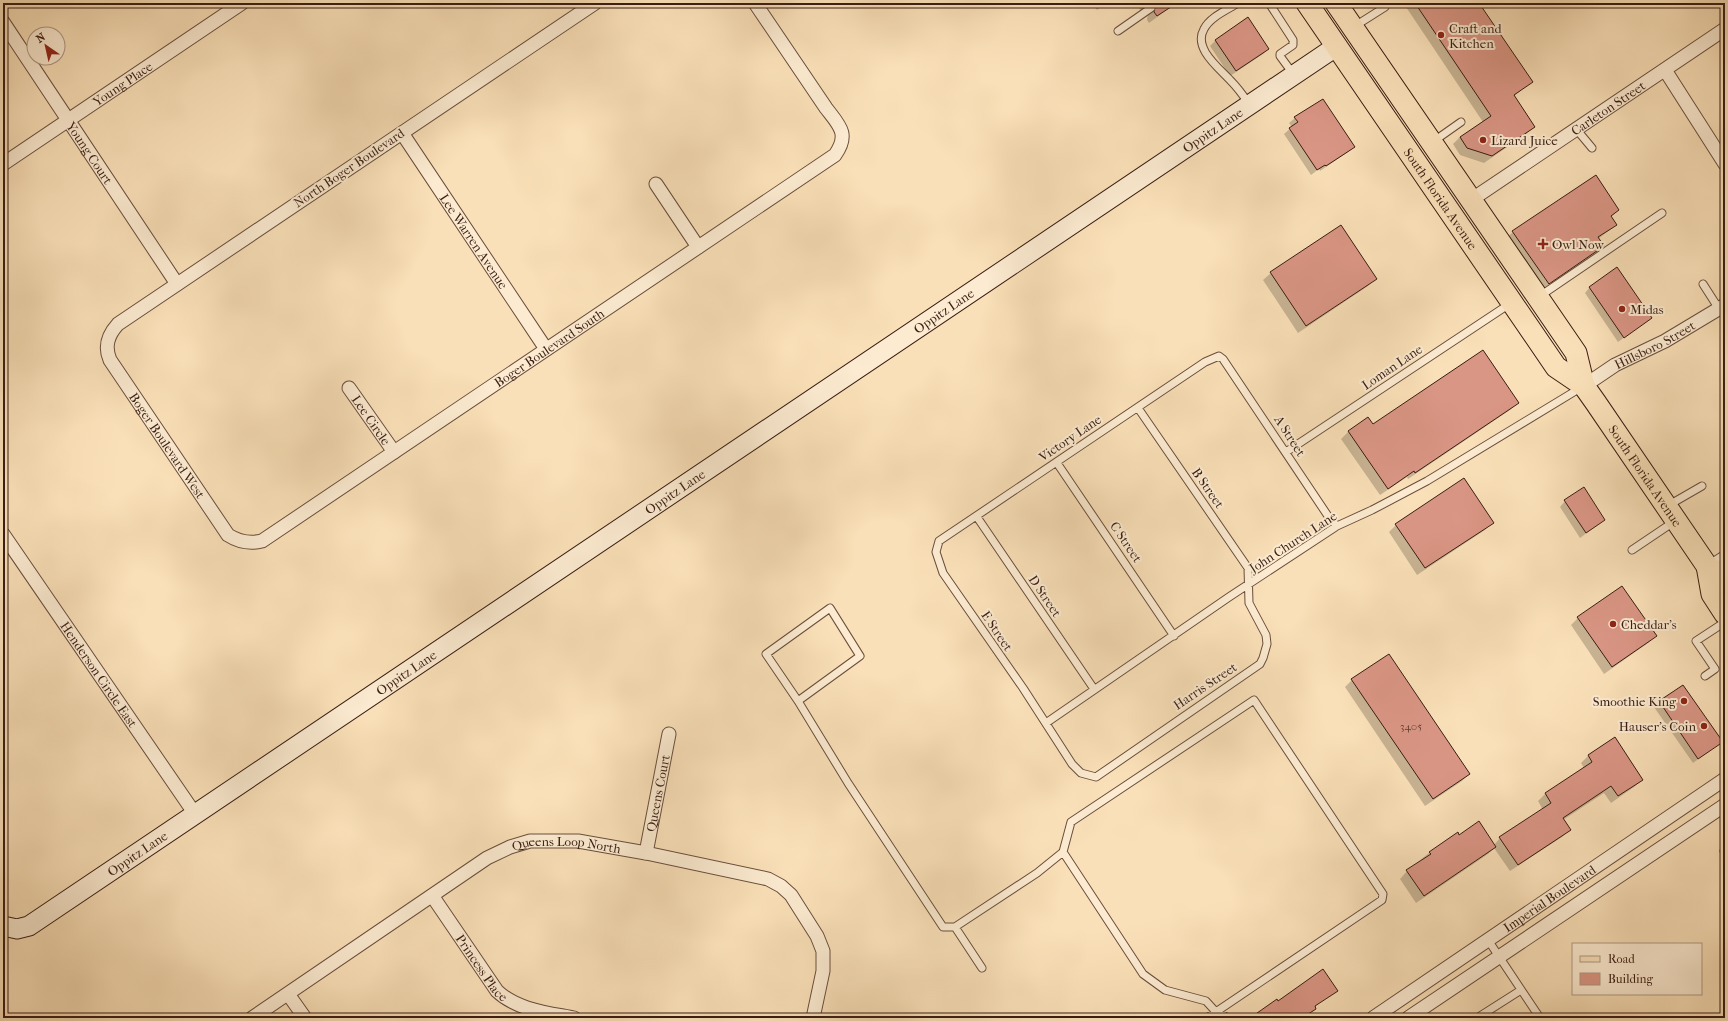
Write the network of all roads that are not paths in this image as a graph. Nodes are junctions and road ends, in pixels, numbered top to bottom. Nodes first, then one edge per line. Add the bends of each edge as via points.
1 (242, 3) edge
2 (595, 3) edge
3 (755, 3) edge
4 (1238, 3) edge
5 (1269, 3) edge
6 (1307, 3) edge
7 (1336, 3) edge
8 (1385, 7) dead end
9 (1152, 8) dead end
10 (3, 22) edge
11 (1353, 27) junction
12 (1725, 30) edge
13 (1118, 31) dead end
14 (1337, 46) junction
15 (1665, 70) junction
16 (1294, 75) junction
17 (1397, 91) junction
18 (1250, 105) junction
19 (69, 121) junction
20 (1461, 122) dead end
21 (1577, 130) junction
22 (402, 133) junction
23 (1432, 142) junction
24 (1592, 148) dead end
25 (3, 164) edge
26 (1725, 164) edge
27 (656, 184) dead end
28 (1471, 200) junction
29 (1662, 213) dead end
30 (698, 247) junction
31 (177, 284) junction
32 (1703, 284) dead end
33 (1538, 298) junction
34 (1512, 302) junction
35 (1723, 309) edge
36 (108, 338) joint
37 (546, 349) junction
38 (1223, 359) joint
39 (1584, 386) junction
40 (349, 388) dead end
41 (1138, 408) junction
42 (394, 452) junction
43 (1286, 452) junction
44 (1056, 463) junction
45 (1702, 486) dead end
46 (1671, 513) junction
47 (976, 517) junction
48 (1337, 526) junction
49 (3, 534) edge
50 (243, 542) joint
51 (936, 549) joint
52 (1632, 550) dead end
53 (1725, 554) edge
54 (1707, 566) junction
55 (1725, 578) edge
56 (1249, 586) junction
57 (1725, 614) edge
58 (1725, 622) edge
59 (1174, 636) junction
60 (1705, 676) dead end
61 (1094, 689) junction
62 (798, 701) junction
63 (1046, 724) junction
64 (670, 734) dead end
65 (1096, 777) joint
66 (1725, 779) edge
67 (1725, 805) edge
68 (195, 814) junction
69 (1063, 852) junction
70 (646, 853) junction
71 (432, 897) junction
72 (7, 927) edge
73 (955, 927) junction
74 (1488, 940) junction
75 (1499, 957) junction
76 (982, 968) dead end
77 (1521, 990) junction
78 (288, 994) junction
79 (1216, 1015) edge
80 (252, 1018) edge
81 (305, 1018) edge
82 (574, 1018) edge
83 (813, 1018) edge
84 (1207, 1018) edge
85 (1229, 1018) edge
86 (1373, 1018) edge
87 (1408, 1018) edge
88 (1477, 1018) edge
89 (1540, 1018) edge

1 - 19 street, Young Place
2 - 22 street, North Boger Boulevard
3 - 30 street, Boger Boulevard South via 838,122 843,136 842,146 835,155
4 - 18 lane via 1209,22 1203,29 1201,41 1213,63
5 - 16 lane via 1293,40 1293,45 1280,56
6 - 14 main road, South Florida Avenue
7 - 11 main road, South Florida Avenue
8 - 11 lane
9 - 13 lane
10 - 19 street, Young Court
11 - 17 main road, South Florida Avenue
12 - 15 street, Carleton Street
14 - 16 street, Oppitz Lane
14 - 17 main road via 1341,44 1352,48 1369,71
14 - 34 main road, South Florida Avenue
15 - 21 street, Carleton Street
15 - 26 street
16 - 18 street, Oppitz Lane
17 - 23 main road, South Florida Avenue
18 - 68 street, Oppitz Lane
19 - 25 street, Young Place
19 - 31 street, Young Court
20 - 23 lane
21 - 24 lane
21 - 28 street, Carleton Street
22 - 31 street, North Boger Boulevard
22 - 37 street, Lee Warren Avenue
23 - 28 main road, South Florida Avenue
27 - 30 street
28 - 33 main road, South Florida Avenue
29 - 33 lane
30 - 37 street, Boger Boulevard South
31 - 36 street, North Boger Boulevard via 118,324
32 - 35 lane
33 - 39 main road, South Florida Avenue via 1576,353
34 - 39 main road, South Florida Avenue via 1556,366
34 - 43 lane, Loman Lane
35 - 39 street, Hillsboro Street via 1615,365
36 - 50 street, Boger Boulevard West via 107,353 110,360 223,529 231,537
37 - 42 street, Boger Boulevard South
38 - 41 lane, Victory Lane via 1219,356 1205,362
38 - 43 lane, A Street
39 - 46 main road, South Florida Avenue
39 - 48 lane, John Church Lane via 1427,481
40 - 42 street, Lee Circle
41 - 44 lane, Victory Lane
41 - 56 lane, B Street via 1248,568
42 - 50 street, Boger Boulevard South via 262,540 253,543
43 - 48 lane, A Street
44 - 47 lane, Victory Lane
44 - 59 lane, C Street
45 - 46 lane
46 - 52 lane
46 - 54 main road, South Florida Avenue
47 - 51 lane, Victory Lane via 939,541
47 - 61 lane, D Street
48 - 56 lane, John Church Lane via 1263,574
49 - 68 street, Henderson Circle East
51 - 63 lane, E Street via 943,573
53 - 54 lane
54 - 55 main road, South Florida Avenue
54 - 57 main road, South Florida Avenue via 1712,594
56 - 59 lane, John Church Lane
56 - 65 lane, Harris Street via 1249,603 1266,635 1267,644 1260,664
58 - 60 lane via 1696,641 1715,669
59 - 61 lane, John Church Lane
61 - 63 lane, John Church Lane
62 - 62 lane via 766,654 830,608 860,656
62 - 73 lane via 848,783 943,927
63 - 65 lane, E Street via 1072,764 1081,773
64 - 70 street, Queens Court
66 - 74 street, Imperial Boulevard
67 - 75 street, Imperial Boulevard
68 - 72 street, Oppitz Lane via 29,926 18,929
69 - 73 lane via 1037,873
69 - 79 lane via 1143,974 1165,990 1206,1001
69 - 79 lane via 1071,822 1254,700 1384,894 1382,900
70 - 71 street, Queens Loop North via 578,841 530,841 488,858
70 - 83 street, Queens Loop North via 768,879 791,895 817,936 823,951 823,971
71 - 78 street, Queens Loop North
71 - 82 street, Princess Place via 497,991 506,1000
73 - 76 lane
74 - 75 lane
74 - 86 street, Imperial Boulevard
75 - 77 lane
75 - 87 street, Imperial Boulevard
77 - 88 lane
77 - 89 lane
78 - 80 street, Queens Loop North
78 - 81 street
79 - 84 lane
79 - 85 lane

